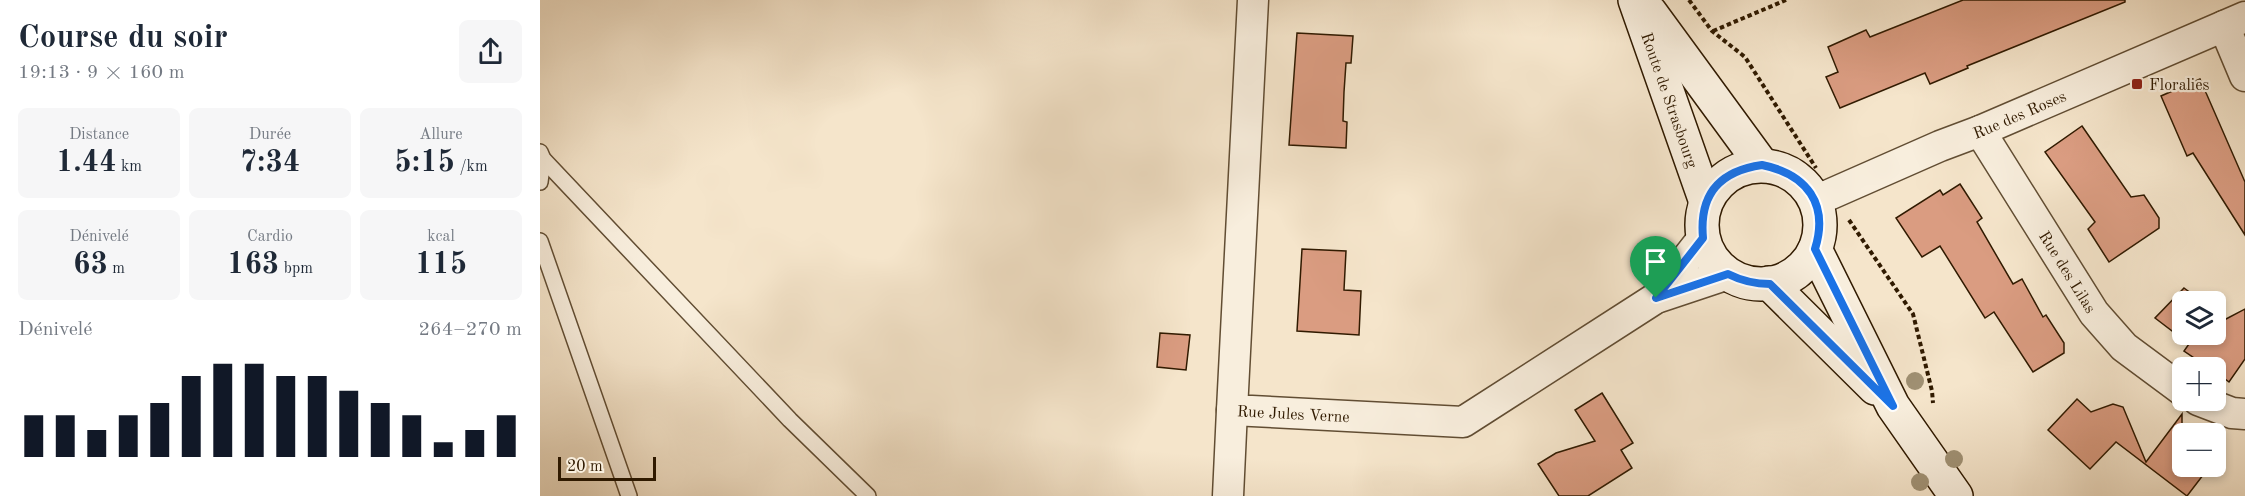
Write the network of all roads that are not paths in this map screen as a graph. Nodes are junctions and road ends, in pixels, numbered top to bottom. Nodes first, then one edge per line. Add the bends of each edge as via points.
1 (1253, 0) edge
2 (1635, 0) edge
3 (1641, 0) edge
4 (2234, 22) edge
5 (2245, 76) edge
6 (1980, 131) junction
7 (542, 155) edge
8 (1762, 165) junction
9 (540, 182) edge
10 (1824, 197) junction
11 (1706, 202) junction
12 (1703, 238) junction
13 (540, 241) edge
14 (1815, 249) junction
15 (1728, 274) junction
16 (1770, 284) junction
17 (1656, 298) junction
18 (2172, 383) edge
19 (1893, 406) junction
20 (1232, 410) junction
21 (2226, 411) edge
22 (2245, 414) edge
23 (629, 496) edge
24 (868, 496) edge
25 (1228, 496) edge
26 (1956, 496) edge

1 - 20 street, Rue Jules Verne
2 - 11 main road, Route de Strasbourg
3 - 8 main road, Route de Strasbourg
4 - 5 street, Rue des Roses
4 - 6 street, Rue des Roses
6 - 10 street, Rue des Roses
6 - 18 street, Rue des Lilas via 2094,313 2124,347
7 - 9 lane
7 - 24 lane via 790,420
8 - 10 main road via 1780,168
8 - 11 main road via 1728,175
10 - 14 main road
11 - 12 main road via 1701,220
12 - 15 main road via 1717,265
12 - 17 street, Rue Jules Verne
13 - 23 lane
14 - 16 main road via 1804,265
14 - 19 main road
15 - 16 main road via 1741,281
15 - 17 street, Rue Jules Verne
16 - 19 main road
17 - 20 street, Rue Jules Verne via 1463,422
19 - 26 main road
20 - 25 street
21 - 22 street

